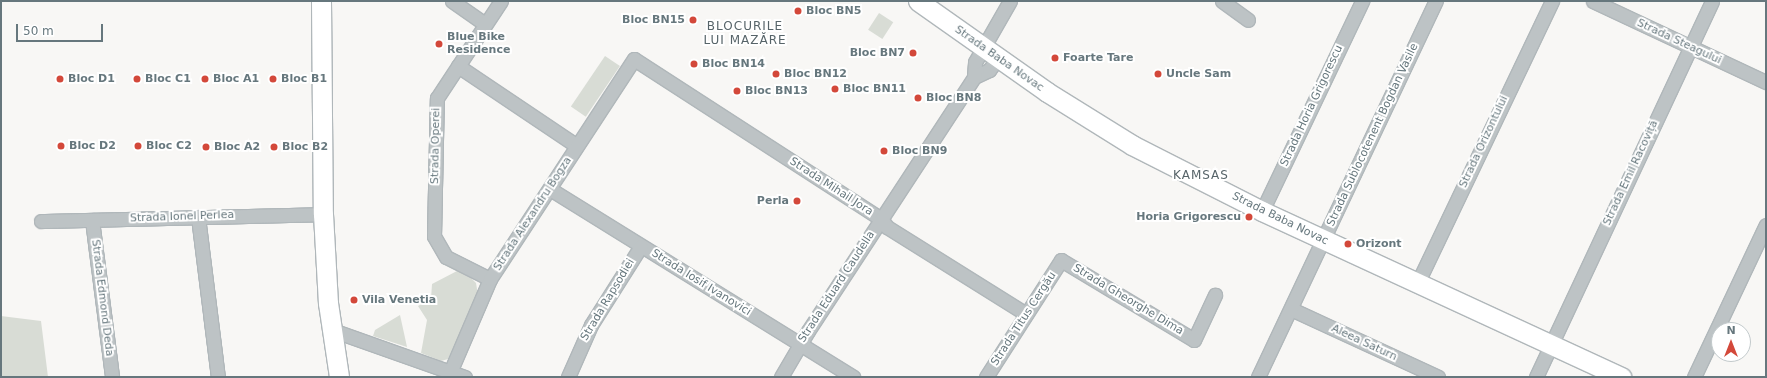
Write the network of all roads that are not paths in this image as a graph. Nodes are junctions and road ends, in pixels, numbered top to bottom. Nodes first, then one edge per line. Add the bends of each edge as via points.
1 (321, 1) edge
2 (452, 1) edge
3 (501, 1) edge
4 (918, 1) edge
5 (1010, 1) edge
6 (1222, 1) edge
7 (1362, 1) edge
8 (1436, 1) edge
9 (1552, 1) edge
10 (1593, 1) edge
11 (1712, 1) edge
12 (1248, 20) dead end
13 (486, 24) junction
14 (1691, 47) junction
15 (991, 52) junction
16 (634, 59) joint
17 (458, 66) junction
18 (974, 77) junction
19 (1766, 82) edge
20 (577, 146) junction
21 (550, 189) junction
22 (1262, 211) junction
23 (323, 214) junction
24 (198, 217) junction
25 (881, 219) junction
26 (92, 220) junction
27 (41, 221) dead end
28 (1766, 225) edge
29 (1324, 240) junction
30 (641, 246) junction
31 (1061, 260) joint
32 (490, 279) junction
33 (1417, 284) junction
34 (1215, 295) dead end
35 (1291, 309) junction
36 (1026, 314) junction
37 (332, 330) junction
38 (799, 345) junction
39 (1551, 345) junction
40 (448, 374) edge
41 (112, 377) edge
42 (218, 377) edge
43 (339, 377) edge
44 (465, 377) edge
45 (568, 377) edge
46 (781, 377) edge
47 (853, 377) edge
48 (986, 377) edge
49 (1258, 377) edge
50 (1438, 377) edge
51 (1536, 377) edge
52 (1621, 377) edge
53 (1694, 377) edge

1 - 23 main road
2 - 13 street
3 - 13 street, Strada Operei
4 - 15 main road, Strada Baba Novac
5 - 15 street
6 - 12 street
7 - 22 street, Strada Horia Grigorescu
8 - 29 street, Strada Sublocotenent Bogdan Vasile
9 - 33 street, Strada Orizontului
10 - 14 street, Strada Steagului
11 - 14 street, Strada Emil Racoviță
13 - 17 street, Strada Operei
14 - 19 street, Strada Steagului
14 - 39 street, Strada Emil Racoviță
15 - 18 street, Strada Eduard Caudella via 975,62
15 - 18 street, Strada Eduard Caudella via 989,70
15 - 22 main road, Strada Baba Novac via 1081,115 1132,145
16 - 20 street, Strada Alexandru Bogza
16 - 25 street, Strada Mihail Jora
17 - 20 street
17 - 32 street, Strada Operei via 437,98 434,236 446,257
18 - 25 street, Strada Eduard Caudella
20 - 21 street, Strada Alexandru Bogza
21 - 30 street, Strada Iosif Ivanovici
21 - 32 street, Strada Alexandru Bogza
22 - 29 main road, Strada Baba Novac
23 - 24 street, Strada Ionel Perlea
23 - 37 main road
24 - 26 street, Strada Ionel Perlea
24 - 42 street
25 - 36 street, Strada Mihail Jora via 887,227
25 - 38 street, Strada Eduard Caudella
26 - 27 street, Strada Ionel Perlea
26 - 41 street, Strada Edmond Deda
28 - 53 street
29 - 33 main road, Strada Baba Novac
29 - 35 street, Strada Sublocotenent Bogdan Vasile
30 - 38 street, Strada Iosif Ivanovici
30 - 45 street, Strada Rapsodiei via 591,325
31 - 34 street, Strada Gheorghe Dima via 1194,340
31 - 36 street, Strada Titus Cergău
32 - 40 street, Strada Alexandru Bogza
33 - 39 main road, Strada Baba Novac
35 - 49 street, Strada Sublocotenent Bogdan Vasile
35 - 50 street, Aleea Saturn
36 - 48 street, Strada Titus Cergău
37 - 40 street
37 - 43 main road
38 - 46 street, Strada Eduard Caudella
38 - 47 street, Strada Iosif Ivanovici
39 - 51 street
39 - 52 main road, Strada Baba Novac
40 - 44 street

